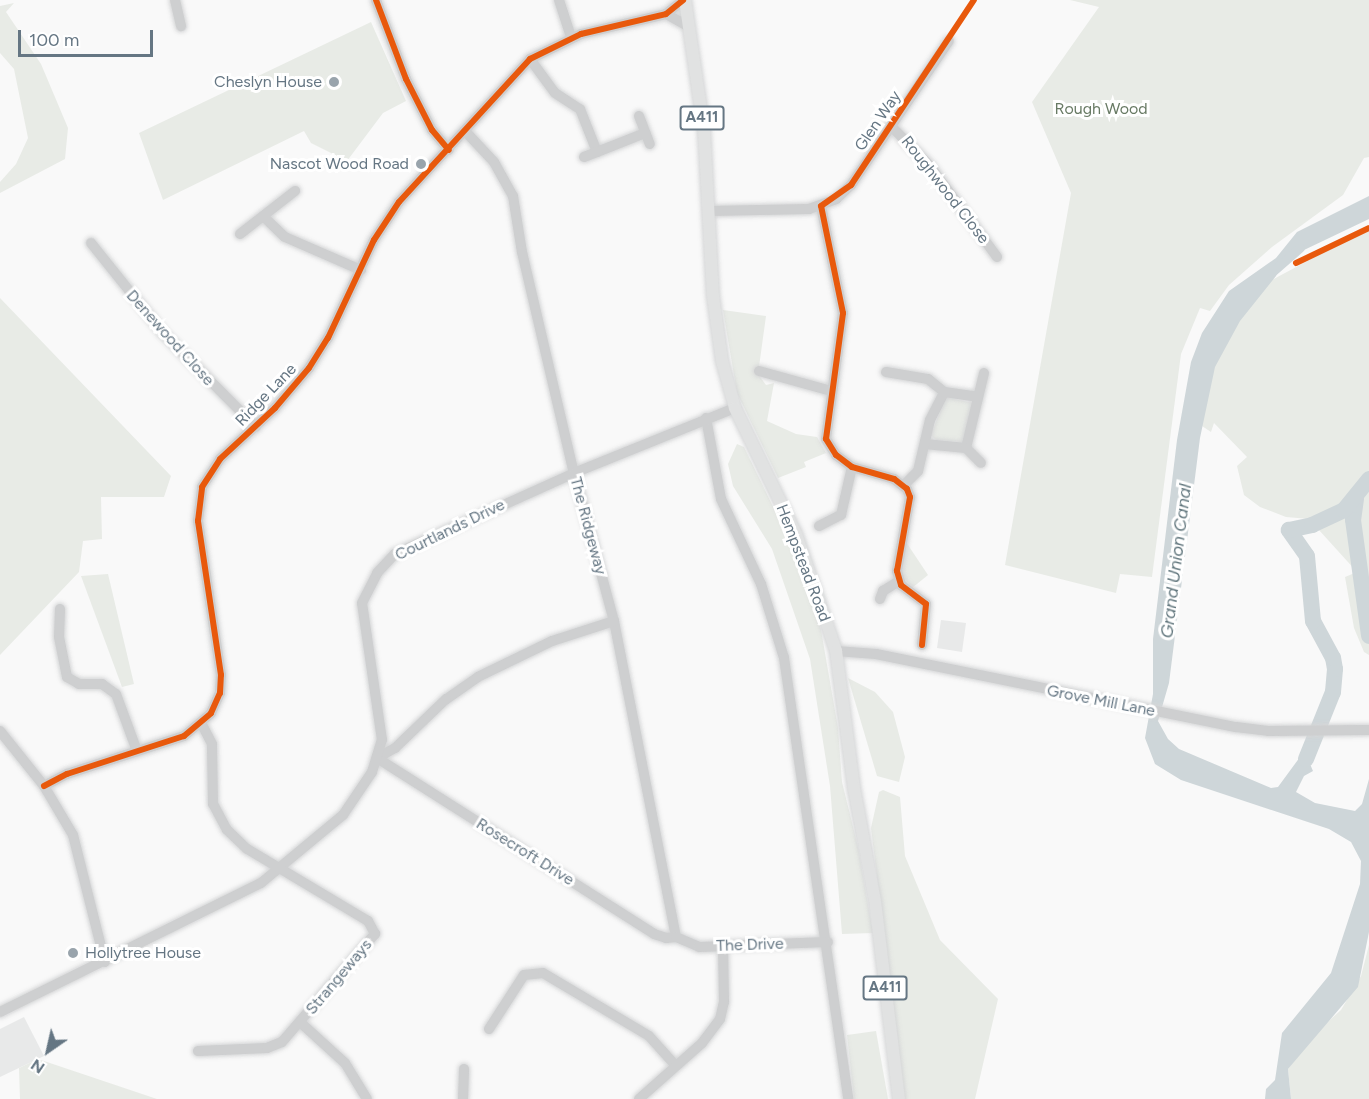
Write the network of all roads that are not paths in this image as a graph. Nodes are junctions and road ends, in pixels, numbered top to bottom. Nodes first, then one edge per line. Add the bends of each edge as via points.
1 (175, 0) edge
2 (376, 0) edge
3 (559, 0) edge
4 (684, 0) edge
5 (666, 14) junction
6 (182, 26) dead end
7 (687, 26) junction
8 (571, 38) junction
9 (949, 41) dead end
10 (530, 59) junction
11 (639, 116) dead end
12 (891, 126) junction
13 (465, 131) junction
14 (645, 133) junction
15 (650, 144) dead end
16 (448, 150) junction
17 (597, 152) junction
18 (585, 158) dead end
19 (295, 191) dead end
20 (821, 206) junction
21 (710, 212) junction
22 (263, 216) junction
23 (240, 234) dead end
24 (91, 243) dead end
25 (997, 257) dead end
26 (361, 270) junction
27 (759, 371) dead end
28 (886, 372) dead end
29 (984, 373) dead end
30 (831, 391) junction
31 (944, 392) junction
32 (978, 397) junction
33 (735, 408) junction
34 (706, 418) junction
35 (256, 427) junction
36 (925, 444) junction
37 (966, 448) junction
38 (981, 463) dead end
39 (852, 467) junction
40 (574, 473) junction
41 (904, 485) junction
42 (819, 526) dead end
43 (899, 581) junction
44 (880, 599) dead end
45 (60, 609) dead end
46 (614, 621) junction
47 (922, 645) dead end
48 (836, 651) junction
49 (202, 724) junction
50 (0, 730) edge
51 (1369, 730) edge
52 (137, 751) junction
53 (377, 758) junction
54 (44, 786) junction
55 (282, 869) junction
56 (676, 937) junction
57 (828, 942) junction
58 (723, 947) junction
59 (105, 962) junction
60 (0, 1012) edge
61 (301, 1023) junction
62 (489, 1029) dead end
63 (198, 1051) dead end
64 (676, 1066) junction
65 (464, 1069) dead end
66 (367, 1099) edge
67 (463, 1099) edge
68 (639, 1099) edge
69 (848, 1099) edge
70 (898, 1099) edge

1 - 6 street
2 - 16 street via 406,79 432,129
3 - 8 street
4 - 5 street, Ridge Lane
4 - 7 main road, Hempstead Road / A411
5 - 7 street
5 - 8 street, Ridge Lane
7 - 21 main road, Hempstead Road / A411 via 704,130
8 - 10 street, Ridge Lane
9 - 12 street, Glen Way
10 - 13 street, Ridge Lane
10 - 17 street via 555,93 580,109
11 - 14 street
12 - 20 street, Glen Way via 851,185
12 - 25 street, Roughwood Close via 930,166
13 - 16 street, Ridge Lane
13 - 40 street, The Ridgeway via 494,162 513,196 522,252
14 - 15 street
14 - 17 street
16 - 26 street, Ridge Lane via 399,202
17 - 18 street
19 - 22 street
20 - 21 street
20 - 30 street via 843,304
21 - 33 main road, Hempstead Road / A411 via 716,328
22 - 23 street
22 - 26 street via 285,237
24 - 35 street, Denewood Close via 163,333
26 - 35 street, Ridge Lane via 315,360 291,392
27 - 30 street
28 - 31 street via 928,379
29 - 32 street
30 - 39 street via 826,439 836,455
31 - 32 street
31 - 36 street via 936,404
32 - 37 street
33 - 34 street, Courtlands Drive
33 - 48 main road, Hempstead Road / A411 via 796,534
34 - 40 street, Courtlands Drive
34 - 57 street via 721,499 761,584 784,658
35 - 49 street, Ridge Lane via 213,467 198,499 221,675 218,700
36 - 37 street
36 - 41 street via 918,471
37 - 38 street
39 - 41 street
39 - 42 street via 841,515
40 - 46 street, The Ridgeway
40 - 53 street, Courtlands Drive via 395,554 377,573 362,612 382,727
41 - 43 street via 909,497 897,567
43 - 44 street via 883,591
43 - 47 street via 926,604
45 - 52 street via 59,637 67,676 79,684 102,684 116,694
46 - 53 street via 552,641 478,677 446,699 395,748
46 - 56 street, The Ridgeway
48 - 51 street, Grove Mill Lane via 876,654 1149,711 1268,731
48 - 70 main road, Hempstead Road / A411 via 854,788 875,901
49 - 52 street, Ridge Lane via 184,736
49 - 55 street via 212,744 216,815 242,845
50 - 54 street
52 - 54 street, Ridge Lane via 67,774
53 - 55 street, Courtlands Drive via 363,788 343,815
53 - 56 street, Rosecroft Drive via 654,934
54 - 59 street via 73,835
55 - 59 street, Courtlands Drive
55 - 61 street, Strangeways via 368,921 375,931
56 - 58 street, The Drive via 691,946
57 - 58 street, The Drive
57 - 69 street
58 - 64 street via 725,996 720,1019
59 - 60 street, Courtlands Drive
61 - 63 street, Strangeways via 275,1046
61 - 66 street via 345,1063
62 - 64 street via 524,975 543,973 649,1036
64 - 68 street
65 - 67 street

